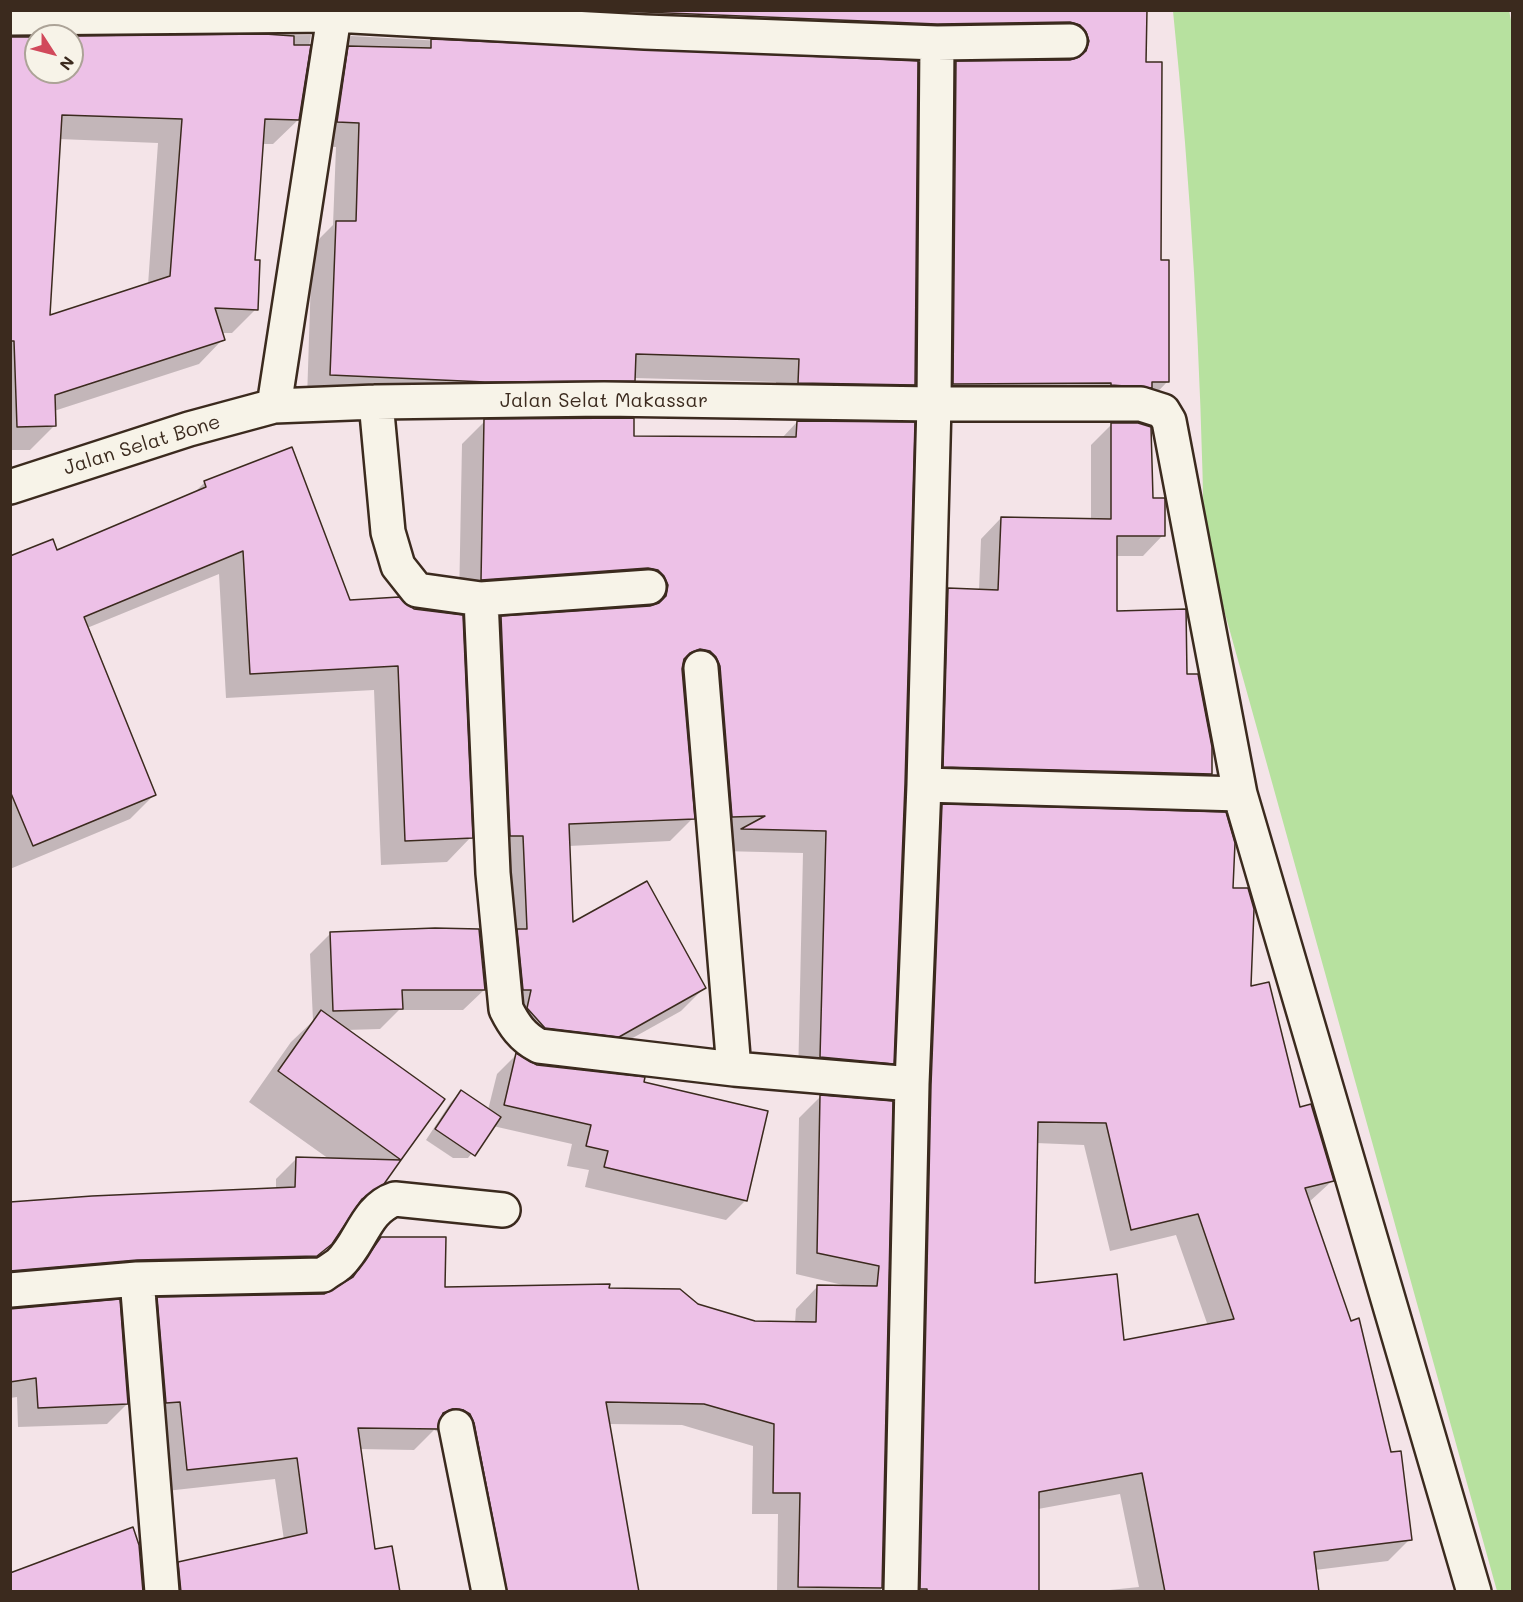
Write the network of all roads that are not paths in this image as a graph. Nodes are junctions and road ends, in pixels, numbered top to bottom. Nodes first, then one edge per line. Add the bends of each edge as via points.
1 (334, 13) edge
2 (10, 18) edge
3 (1070, 41) dead end
4 (937, 43) junction
5 (376, 402) junction
6 (934, 404) junction
7 (274, 406) junction
8 (10, 487) edge
9 (650, 587) dead end
10 (481, 599) junction
11 (701, 668) dead end
12 (924, 785) junction
13 (1240, 794) junction
14 (734, 1069) junction
15 (912, 1084) junction
16 (503, 1210) dead end
17 (137, 1279) junction
18 (10, 1290) edge
19 (456, 1427) dead end
20 (162, 1592) edge
21 (489, 1592) edge
22 (901, 1592) edge
23 (1474, 1592) edge

1 - 2 street
1 - 4 street via 645,32
1 - 7 street
3 - 4 street
4 - 6 street
5 - 6 street, Jalan Selat Makassar via 604,399
5 - 7 street, Jalan Selat Makassar
5 - 10 street via 388,532 398,566 417,590
6 - 12 street
6 - 13 street, Jalan Selat Makassar via 1141,404 1163,411 1169,421
7 - 8 street, Jalan Selat Bone
9 - 10 street
10 - 14 street via 493,873 506,1009 513,1023 538,1046
11 - 14 street
12 - 13 street
12 - 15 street
13 - 23 street
14 - 15 street
15 - 22 street
16 - 17 street via 395,1199 376,1209 340,1263 323,1275
17 - 18 street
17 - 20 street
19 - 21 street

